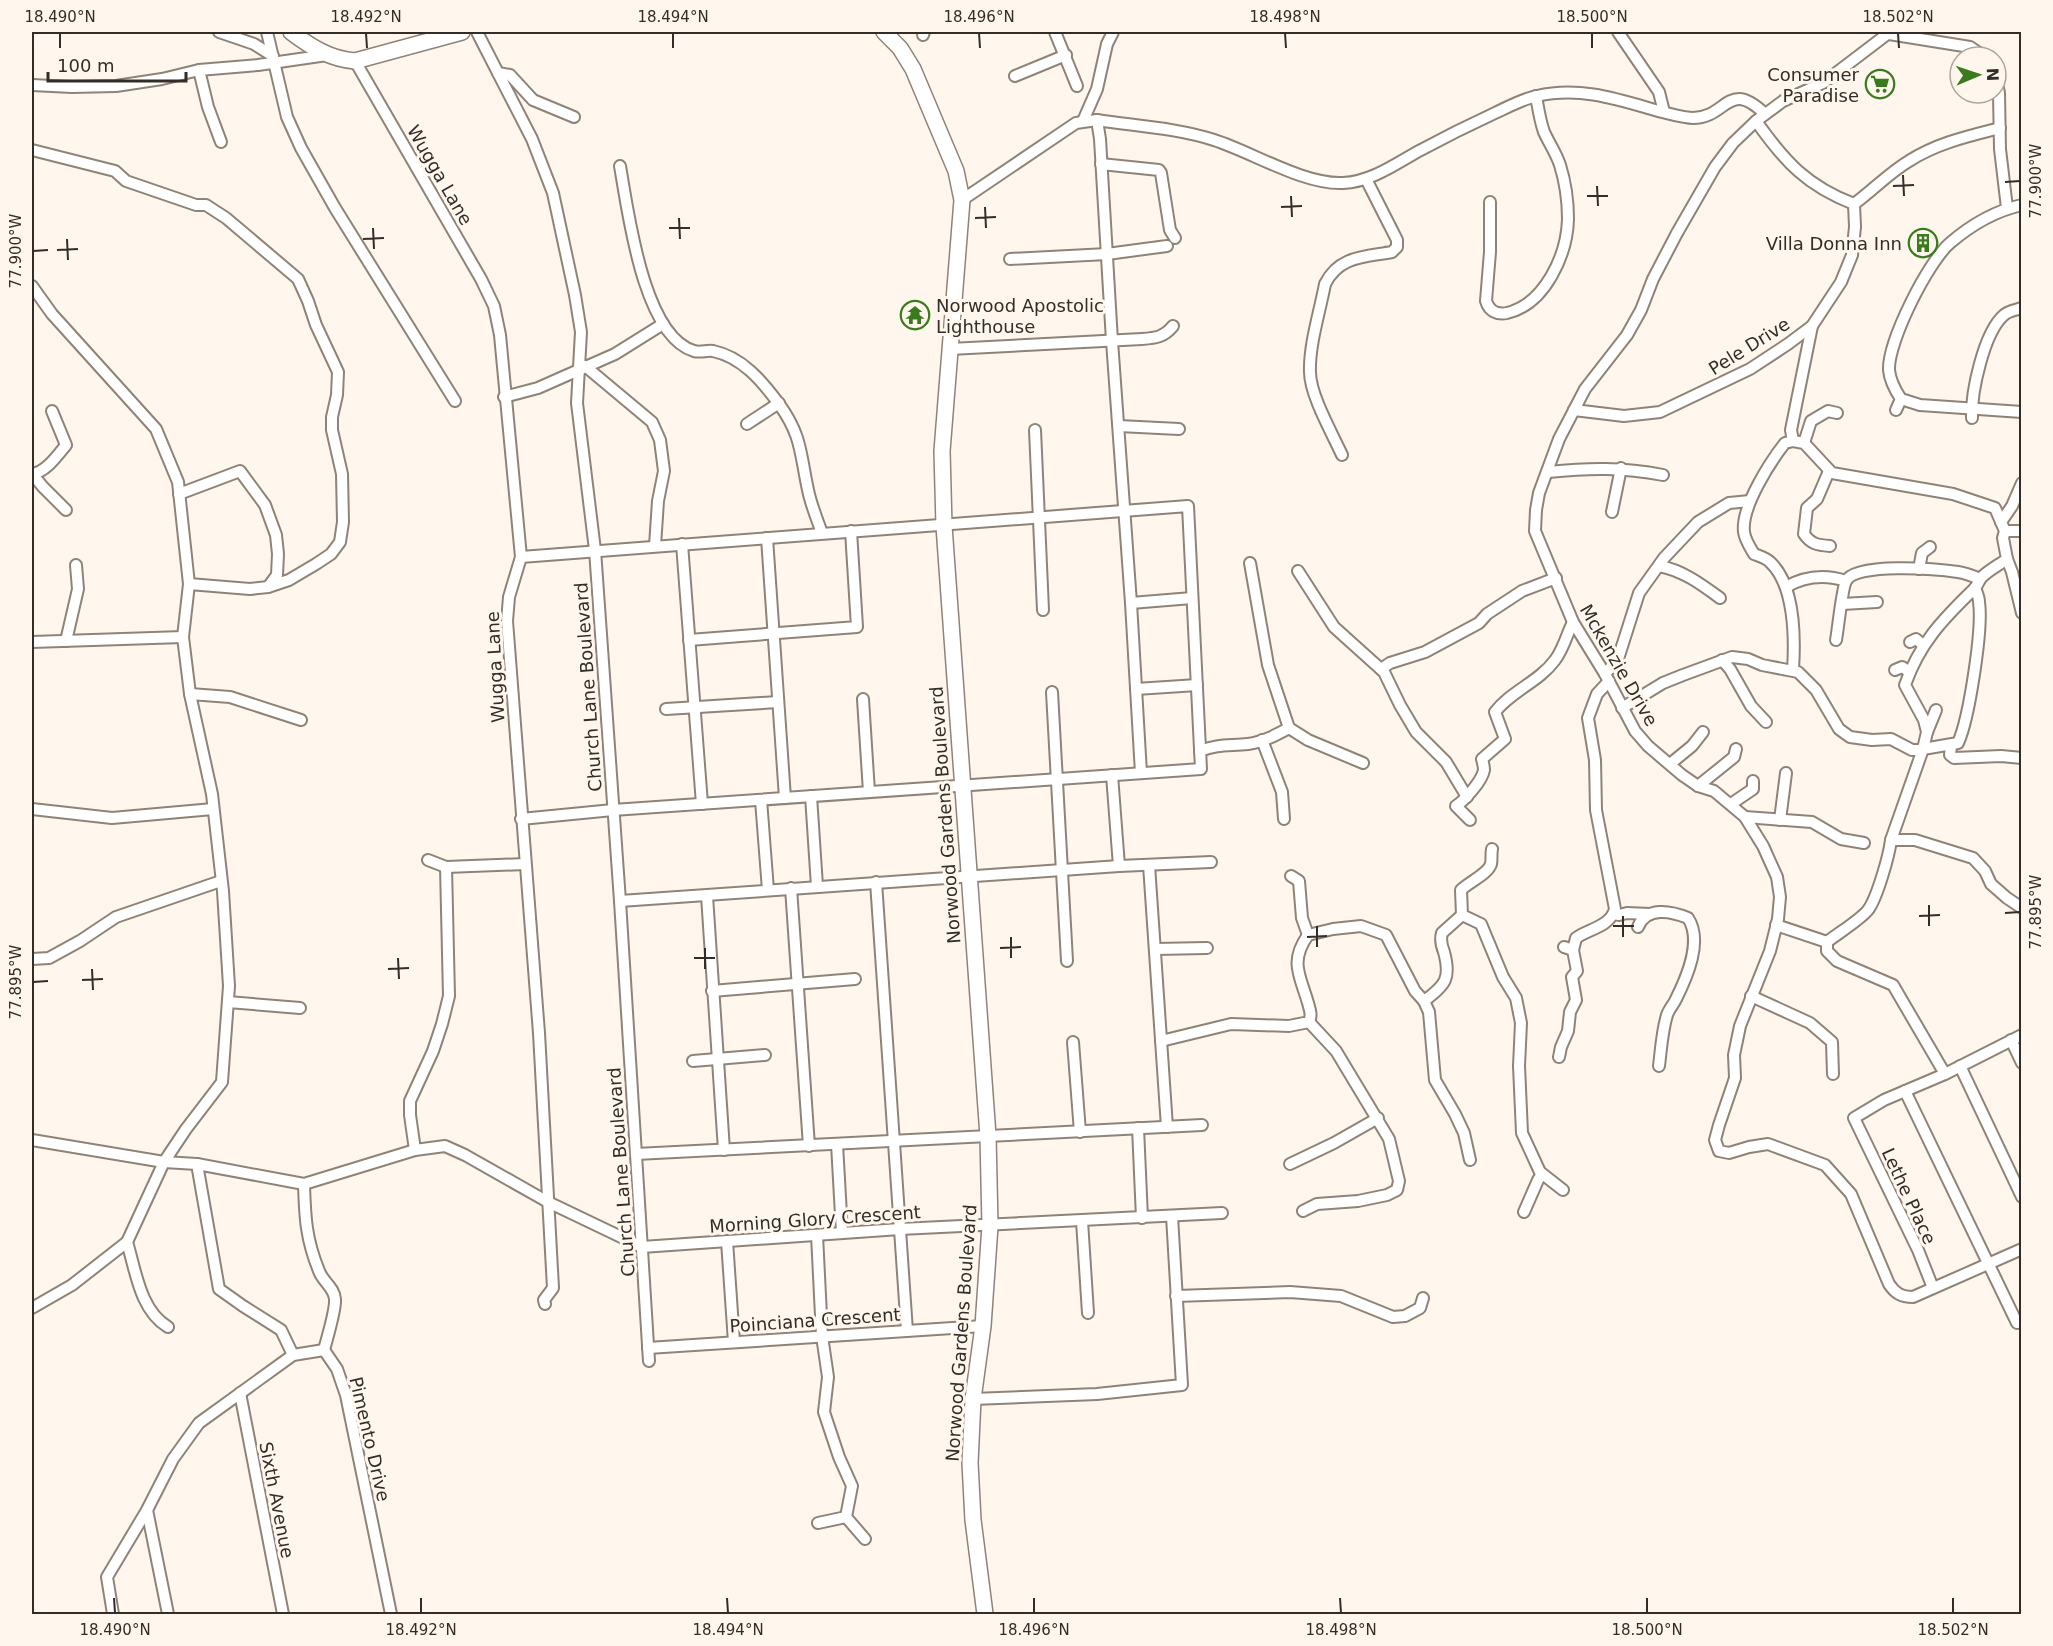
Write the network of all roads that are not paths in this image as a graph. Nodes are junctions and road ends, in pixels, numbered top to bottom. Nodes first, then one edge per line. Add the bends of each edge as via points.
1 (219, 32) edge
2 (267, 32) edge
3 (291, 32) edge
4 (462, 32) edge
5 (477, 32) edge
6 (884, 32) edge
7 (1055, 32) edge
8 (1113, 32) edge
9 (1618, 32) edge
10 (1889, 33) edge
11 (1958, 45) edge
12 (327, 55) junction
13 (1066, 55) junction
14 (274, 59) junction
15 (355, 61) junction
16 (199, 70) junction
17 (498, 73) junction
18 (1015, 76) dead end
19 (32, 85) edge
20 (1077, 86) dead end
21 (1536, 96) junction
22 (1999, 105) edge
23 (1664, 112) junction
24 (574, 117) dead end
25 (1760, 117) junction
26 (1097, 120) junction
27 (1083, 121) junction
28 (2000, 128) junction
29 (220, 142) dead end
30 (32, 150) edge
31 (1101, 164) junction
32 (620, 166) dead end
33 (1366, 179) junction
34 (962, 200) junction
35 (1490, 202) dead end
36 (1854, 204) junction
37 (2022, 205) edge
38 (2007, 208) junction
39 (1107, 254) junction
40 (1010, 259) dead end
41 (32, 286) edge
42 (2022, 308) edge
43 (663, 324) junction
44 (1173, 326) dead end
45 (1812, 326) junction
46 (1112, 341) junction
47 (950, 349) junction
48 (582, 368) junction
49 (504, 397) junction
50 (1901, 399) junction
51 (454, 401) dead end
52 (778, 403) junction
53 (1574, 410) junction
54 (1896, 410) dead end
55 (52, 411) dead end
56 (2022, 412) edge
57 (1837, 413) dead end
58 (1972, 413) junction
59 (747, 424) dead end
60 (1119, 426) junction
61 (1179, 429) dead end
62 (1035, 430) dead end
63 (1798, 442) junction
64 (1342, 455) dead end
65 (1621, 468) junction
66 (1828, 471) junction
67 (1548, 472) junction
68 (32, 474) edge
69 (1663, 475) dead end
70 (2022, 483) edge
71 (179, 494) junction
72 (1750, 501) junction
73 (66, 510) dead end
74 (1125, 511) junction
75 (1612, 512) dead end
76 (1038, 517) junction
77 (944, 526) junction
78 (2003, 526) junction
79 (850, 531) junction
80 (2022, 531) edge
81 (822, 533) junction
82 (766, 538) junction
83 (682, 544) junction
84 (655, 546) junction
85 (1830, 546) dead end
86 (1930, 547) dead end
87 (595, 550) junction
88 (520, 557) junction
89 (2007, 559) junction
90 (1250, 563) dead end
91 (76, 565) dead end
92 (1659, 566) junction
93 (1919, 568) junction
94 (1298, 571) dead end
95 (1556, 578) junction
96 (1846, 581) junction
97 (1978, 584) junction
98 (189, 585) junction
99 (268, 587) junction
100 (1786, 588) junction
101 (1192, 598) junction
102 (1720, 598) dead end
103 (1877, 602) dead end
104 (1131, 603) junction
105 (1842, 604) junction
106 (1043, 610) dead end
107 (2022, 613) edge
108 (1573, 622) junction
109 (774, 634) junction
110 (183, 637) junction
111 (689, 640) junction
112 (1836, 640) dead end
113 (66, 641) junction
114 (32, 642) edge
115 (1910, 642) dead end
116 (1923, 645) junction
117 (1722, 660) junction
118 (1381, 669) junction
119 (1793, 670) junction
120 (1895, 670) dead end
121 (1910, 672) junction
122 (1607, 677) junction
123 (1197, 685) junction
124 (1136, 689) junction
125 (1052, 692) dead end
126 (190, 694) junction
127 (863, 699) dead end
128 (778, 702) junction
129 (694, 707) junction
130 (1623, 708) junction
131 (666, 709) dead end
132 (1936, 710) dead end
133 (301, 720) dead end
134 (1766, 722) dead end
135 (1290, 728) junction
136 (1703, 732) dead end
137 (1927, 732) junction
138 (1262, 740) junction
139 (1951, 746) junction
140 (1736, 749) dead end
141 (1922, 750) junction
142 (1200, 751) junction
143 (2022, 758) edge
144 (1363, 763) dead end
145 (1670, 764) junction
146 (1141, 773) junction
147 (1786, 773) dead end
148 (1112, 776) junction
149 (1057, 779) junction
150 (1753, 781) dead end
151 (962, 786) junction
152 (1698, 786) junction
153 (869, 792) junction
154 (811, 796) junction
155 (1467, 797) junction
156 (785, 798) junction
157 (761, 800) junction
158 (702, 804) junction
159 (1731, 804) junction
160 (32, 809) edge
161 (213, 809) junction
162 (613, 810) junction
163 (1745, 817) junction
164 (521, 819) junction
165 (1284, 819) dead end
166 (1470, 820) dead end
167 (1780, 820) junction
168 (1891, 840) junction
169 (1864, 843) dead end
170 (1492, 849) dead end
171 (428, 860) dead end
172 (1211, 862) dead end
173 (525, 864) junction
174 (1149, 864) junction
175 (1119, 866) junction
176 (446, 867) junction
177 (1062, 870) junction
178 (969, 876) junction
179 (1291, 876) dead end
180 (221, 881) junction
181 (876, 882) junction
182 (817, 886) junction
183 (791, 888) junction
184 (768, 890) junction
185 (706, 896) junction
186 (620, 901) junction
187 (2022, 908) edge
188 (1614, 914) junction
189 (1650, 914) junction
190 (1462, 915) junction
191 (1776, 925) junction
192 (1638, 927) dead end
193 (1308, 935) junction
194 (1827, 942) junction
195 (1207, 948) dead end
196 (1155, 949) junction
197 (32, 959) edge
198 (1066, 961) dead end
199 (855, 979) dead end
200 (797, 984) junction
201 (712, 991) junction
202 (1750, 996) junction
203 (1424, 1001) junction
204 (228, 1002) junction
205 (300, 1008) dead end
206 (1309, 1022) junction
207 (2022, 1035) edge
208 (2011, 1040) junction
209 (1161, 1041) junction
210 (1073, 1042) dead end
211 (765, 1055) dead end
212 (1559, 1057) dead end
213 (718, 1058) junction
214 (693, 1061) dead end
215 (2022, 1063) edge
216 (1659, 1066) dead end
217 (1960, 1066) junction
218 (1833, 1074) dead end
219 (1945, 1074) junction
220 (1905, 1091) junction
221 (1378, 1118) junction
222 (1202, 1125) dead end
223 (1167, 1127) junction
224 (1138, 1128) junction
225 (1080, 1132) junction
226 (988, 1136) junction
227 (32, 1140) edge
228 (894, 1141) junction
229 (837, 1144) junction
230 (809, 1146) junction
231 (415, 1150) junction
232 (724, 1150) junction
233 (636, 1155) junction
234 (1470, 1160) dead end
235 (164, 1162) junction
236 (197, 1164) junction
237 (1290, 1164) dead end
238 (1542, 1174) junction
239 (304, 1184) junction
240 (1563, 1190) dead end
241 (2022, 1197) edge
242 (548, 1202) junction
243 (1304, 1211) dead end
244 (1529, 1212) dead end
245 (1222, 1213) dead end
246 (1172, 1216) junction
247 (1142, 1218) junction
248 (1082, 1221) junction
249 (990, 1226) junction
250 (900, 1229) junction
251 (842, 1233) junction
252 (817, 1234) junction
253 (727, 1241) junction
254 (127, 1242) junction
255 (642, 1246) junction
256 (2022, 1249) edge
257 (1988, 1263) junction
258 (1933, 1288) junction
259 (1176, 1296) junction
260 (1423, 1298) dead end
261 (545, 1304) dead end
262 (32, 1308) edge
263 (1088, 1313) dead end
264 (2017, 1323) dead end
265 (983, 1326) junction
266 (168, 1327) dead end
267 (907, 1331) junction
268 (822, 1336) junction
269 (734, 1342) junction
270 (648, 1348) junction
271 (324, 1350) junction
272 (293, 1355) junction
273 (649, 1361) dead end
274 (240, 1393) junction
275 (973, 1399) junction
276 (147, 1510) junction
277 (846, 1517) junction
278 (818, 1523) dead end
279 (865, 1539) dead end
280 (113, 1614) edge
281 (168, 1614) edge
282 (283, 1614) edge
283 (391, 1614) edge
284 (985, 1614) edge

1 - 14 street via 254,44
2 - 14 street
3 - 12 street
4 - 15 street
5 - 17 street, Church Lane Boulevard
6 - 34 street, Norwood Gardens Boulevard via 914,69 956,171
7 - 13 street
8 - 27 street via 1097,89
9 - 23 street via 1659,92
10 - 11 street
10 - 25 street, Mckenzie Drive via 1823,83 1783,101
12 - 14 street
12 - 15 street
13 - 18 street
13 - 20 street
14 - 16 street
14 - 51 street via 287,117 301,148
15 - 49 street, Wugga Lane via 494,306
16 - 19 street via 116,86
16 - 29 street
17 - 24 street via 510,75 534,100
17 - 48 street, Church Lane Boulevard via 532,139 553,193 575,295
21 - 23 street via 1569,92 1602,95
21 - 33 street via 1444,137
21 - 35 street via 1544,132 1560,166 1568,220 1563,249 1539,295 1521,309 1505,314 1495,313 1486,301
22 - 28 street
23 - 25 street via 1700,117 1743,98 1753,103
25 - 36 street via 1776,148 1792,166 1814,184
25 - 53 street, Mckenzie Drive via 1732,143 1715,168 1677,233 1627,335 1585,388
26 - 27 street
26 - 31 street
26 - 33 street via 1214,140 1308,177 1339,183
27 - 34 street
28 - 36 street via 1918,156
28 - 38 street
30 - 99 street via 115,171 126,182 206,205 298,279 338,372 332,430 342,474 343,522 340,542 331,554 290,579
31 - 39 street
31 - 39 street via 1159,170 1171,242
32 - 43 street via 640,271
33 - 64 street via 1397,247 1392,252 1350,260 1330,274 1311,359 1313,389
34 - 47 street, Norwood Gardens Boulevard
36 - 45 street, Pele Drive via 1852,255 1841,282
37 - 38 street
38 - 50 street via 1984,218 1948,245 1924,277 1890,356 1889,371
39 - 40 street
39 - 46 street
41 - 71 street via 58,321 156,429 178,482
42 - 58 street via 2004,314 1987,341
43 - 48 street via 615,354
43 - 52 street via 676,340 694,351 712,351 736,359
44 - 46 street via 1159,337
45 - 53 street, Pele Drive via 1750,369 1660,412 1624,416
45 - 63 street via 1791,430
46 - 47 street
46 - 60 street
47 - 77 street, Norwood Gardens Boulevard via 942,451
48 - 49 street via 538,388
48 - 84 street via 652,422 660,440 664,471 657,501
48 - 87 street, Church Lane Boulevard via 577,403
49 - 88 street, Wugga Lane
50 - 54 street
50 - 58 street
52 - 59 street
52 - 81 street via 796,430
53 - 67 street, Mckenzie Drive
55 - 68 street via 66,445 53,461
56 - 58 street
57 - 63 street via 1828,411 1811,421
60 - 61 street
60 - 74 street
62 - 76 street
63 - 66 street
63 - 72 street via 1785,443 1776,454
65 - 67 street
65 - 69 street
65 - 75 street
66 - 78 street via 1887,487 1960,496 1995,508
66 - 85 street via 1817,499 1807,508 1804,534 1816,545
67 - 95 street, Mckenzie Drive via 1539,493 1535,531
68 - 73 street
70 - 78 street
71 - 98 street
71 - 99 street via 240,471 265,505 276,535 277,575
72 - 92 street via 1729,503 1698,522
72 - 100 street via 1746,539 1754,554 1769,561
74 - 76 street
74 - 101 street via 1188,506
74 - 104 street
76 - 77 street
76 - 106 street
77 - 79 street
77 - 151 street, Norwood Gardens Boulevard
78 - 80 street
78 - 89 street
79 - 81 street
79 - 109 street via 857,627
81 - 82 street
82 - 83 street
82 - 109 street
83 - 84 street
83 - 111 street
84 - 87 street
86 - 93 street via 1922,554
87 - 88 street
87 - 162 street, Church Lane Boulevard
88 - 164 street, Wugga Lane via 508,597 507,621
89 - 97 street
89 - 107 street
90 - 135 street via 1268,665
91 - 113 street via 78,589
92 - 102 street via 1688,576
92 - 122 street via 1639,593 1618,659
93 - 96 street via 1855,573
93 - 97 street via 1961,572
94 - 118 street via 1334,627
95 - 108 street, Mckenzie Drive
95 - 118 street via 1522,591 1479,623 1425,652
96 - 100 street via 1832,577 1799,579
96 - 105 street
97 - 116 street
97 - 139 street via 1980,619 1971,686 1962,734 1958,743
98 - 99 street
98 - 110 street
100 - 119 street via 1795,647
101 - 104 street
101 - 123 street
103 - 105 street
104 - 124 street
105 - 112 street
108 - 122 street, Mckenzie Drive
108 - 155 street via 1555,660 1504,700 1495,712 1505,739 1482,759 1484,770
109 - 111 street
109 - 128 street
110 - 113 street
110 - 126 street
111 - 129 street
113 - 114 street
115 - 116 street via 1916,639
116 - 121 street
117 - 119 street via 1748,659
117 - 130 street via 1663,683
117 - 134 street
118 - 155 street via 1416,732 1446,762
119 - 141 street via 1816,690 1839,729 1850,737 1891,739 1912,750
120 - 121 street
121 - 137 street via 1906,689
122 - 130 street, Mckenzie Drive
122 - 188 street via 1588,718 1595,760 1596,810
123 - 124 street
123 - 142 street
124 - 146 street
125 - 149 street
126 - 133 street via 230,698
126 - 161 street
127 - 153 street
128 - 129 street
128 - 156 street
129 - 131 street
129 - 158 street
130 - 145 street, Mckenzie Drive via 1635,731
132 - 137 street
135 - 138 street
135 - 144 street via 1308,740
136 - 145 street
137 - 141 street
138 - 142 street
138 - 165 street via 1282,792
139 - 141 street
139 - 143 street via 1950,755 1954,758
140 - 152 street via 1734,757
141 - 168 street
142 - 146 street via 1201,769
145 - 152 street, Mckenzie Drive
146 - 148 street
147 - 167 street
148 - 149 street
148 - 175 street
149 - 151 street
149 - 177 street
150 - 159 street via 1753,789
151 - 153 street
151 - 178 street, Norwood Gardens Boulevard
152 - 159 street, Mckenzie Drive via 1714,791
153 - 154 street
154 - 156 street
154 - 182 street
155 - 166 street via 1456,806
156 - 157 street
157 - 158 street
157 - 184 street
158 - 162 street
159 - 163 street, Mckenzie Drive
160 - 161 street via 112,818
161 - 180 street
162 - 164 street
162 - 186 street, Church Lane Boulevard
163 - 167 street
163 - 191 street, Mckenzie Drive via 1777,877 1780,897
164 - 173 street, Wugga Lane
167 - 169 street via 1812,822 1841,839
168 - 187 street via 1915,840 1973,858 1991,884
168 - 194 street via 1868,910
170 - 190 street via 1489,869 1461,890
171 - 176 street
172 - 174 street
173 - 176 street
173 - 242 street, Wugga Lane
174 - 175 street
174 - 196 street
175 - 177 street
176 - 231 street via 448,996 433,1051 411,1101
177 - 178 street
177 - 198 street
178 - 181 street
178 - 226 street, Norwood Gardens Boulevard
179 - 193 street via 1299,881 1302,918
180 - 197 street via 116,916 49,958
180 - 204 street
181 - 182 street
181 - 228 street
182 - 183 street
183 - 184 street
183 - 200 street
184 - 185 street
185 - 186 street
185 - 201 street
186 - 233 street, Church Lane Boulevard
188 - 189 street
188 - 212 street via 1579,936 1569,949 1577,971 1572,977 1576,1000
189 - 192 street
189 - 216 street via 1660,912 1688,918 1694,934 1686,976 1668,1012
190 - 203 street via 1442,933 1448,975 1437,992
190 - 238 street via 1481,924 1516,998 1521,1023 1522,1133
191 - 194 street
191 - 202 street, Mckenzie Drive via 1770,951
193 - 203 street via 1361,926 1386,935
193 - 206 street via 1299,948 1297,966 1310,1009
194 - 219 street via 1827,951 1837,961 1893,985
195 - 196 street
196 - 209 street
199 - 200 street
200 - 201 street
200 - 230 street
201 - 213 street
202 - 218 street via 1810,1023 1832,1042
202 - 258 street, Mckenzie Drive via 1734,1054 1735,1078 1715,1140 1719,1150 1729,1154 1767,1144 1825,1165 1851,1194 1888,1284 1895,1292 1913,1297
203 - 234 street via 1429,1012 1435,1080 1464,1133
204 - 205 street
204 - 235 street via 222,1082
206 - 209 street via 1289,1026 1231,1024
206 - 221 street via 1336,1051
207 - 208 street
208 - 215 street
208 - 217 street
209 - 223 street
210 - 225 street
211 - 213 street
213 - 214 street
213 - 232 street
217 - 219 street
217 - 241 street
219 - 220 street
220 - 257 street
220 - 258 street, Lethe Place via 1854,1118
221 - 237 street
221 - 243 street via 1394,1155 1397,1191 1358,1201 1317,1204
222 - 223 street
223 - 224 street
224 - 225 street
224 - 247 street
225 - 226 street
226 - 228 street
226 - 249 street, Norwood Gardens Boulevard
227 - 235 street
228 - 229 street
228 - 250 street
229 - 230 street
229 - 251 street
230 - 232 street
231 - 239 street
231 - 242 street via 445,1146
232 - 233 street
233 - 255 street, Church Lane Boulevard
235 - 236 street
235 - 254 street
236 - 239 street
236 - 272 street via 219,1289 281,1330
238 - 240 street
238 - 244 street
239 - 271 street via 305,1225 313,1256 336,1301
242 - 255 street
242 - 261 street, Wugga Lane via 553,1288
245 - 246 street, Morning Glory Crescent
246 - 247 street, Morning Glory Crescent
246 - 259 street
247 - 248 street, Morning Glory Crescent
248 - 249 street, Morning Glory Crescent
248 - 263 street
249 - 250 street, Morning Glory Crescent
249 - 265 street, Norwood Gardens Boulevard
250 - 251 street, Morning Glory Crescent
250 - 267 street
251 - 252 street, Morning Glory Crescent
252 - 253 street, Morning Glory Crescent
252 - 268 street
253 - 255 street, Morning Glory Crescent
253 - 269 street
254 - 262 street via 72,1285
254 - 266 street via 143,1296 154,1316
255 - 270 street, Church Lane Boulevard
256 - 257 street
257 - 258 street
257 - 264 street
259 - 260 street via 1290,1292 1341,1296 1393,1317 1420,1308
259 - 275 street via 1182,1385 1097,1394
265 - 267 street, Poinciana Crescent
265 - 275 street, Norwood Gardens Boulevard
267 - 268 street, Poinciana Crescent
268 - 269 street, Poinciana Crescent
268 - 277 street via 828,1377 824,1412 852,1486
269 - 270 street, Poinciana Crescent
270 - 273 street, Church Lane Boulevard
271 - 272 street
271 - 283 street, Pimento Drive via 337,1369 346,1395
272 - 274 street
274 - 276 street via 199,1423 173,1459
274 - 282 street, Sixth Avenue
275 - 284 street, Norwood Gardens Boulevard via 971,1486
276 - 280 street via 107,1577
276 - 281 street
277 - 278 street
277 - 279 street

